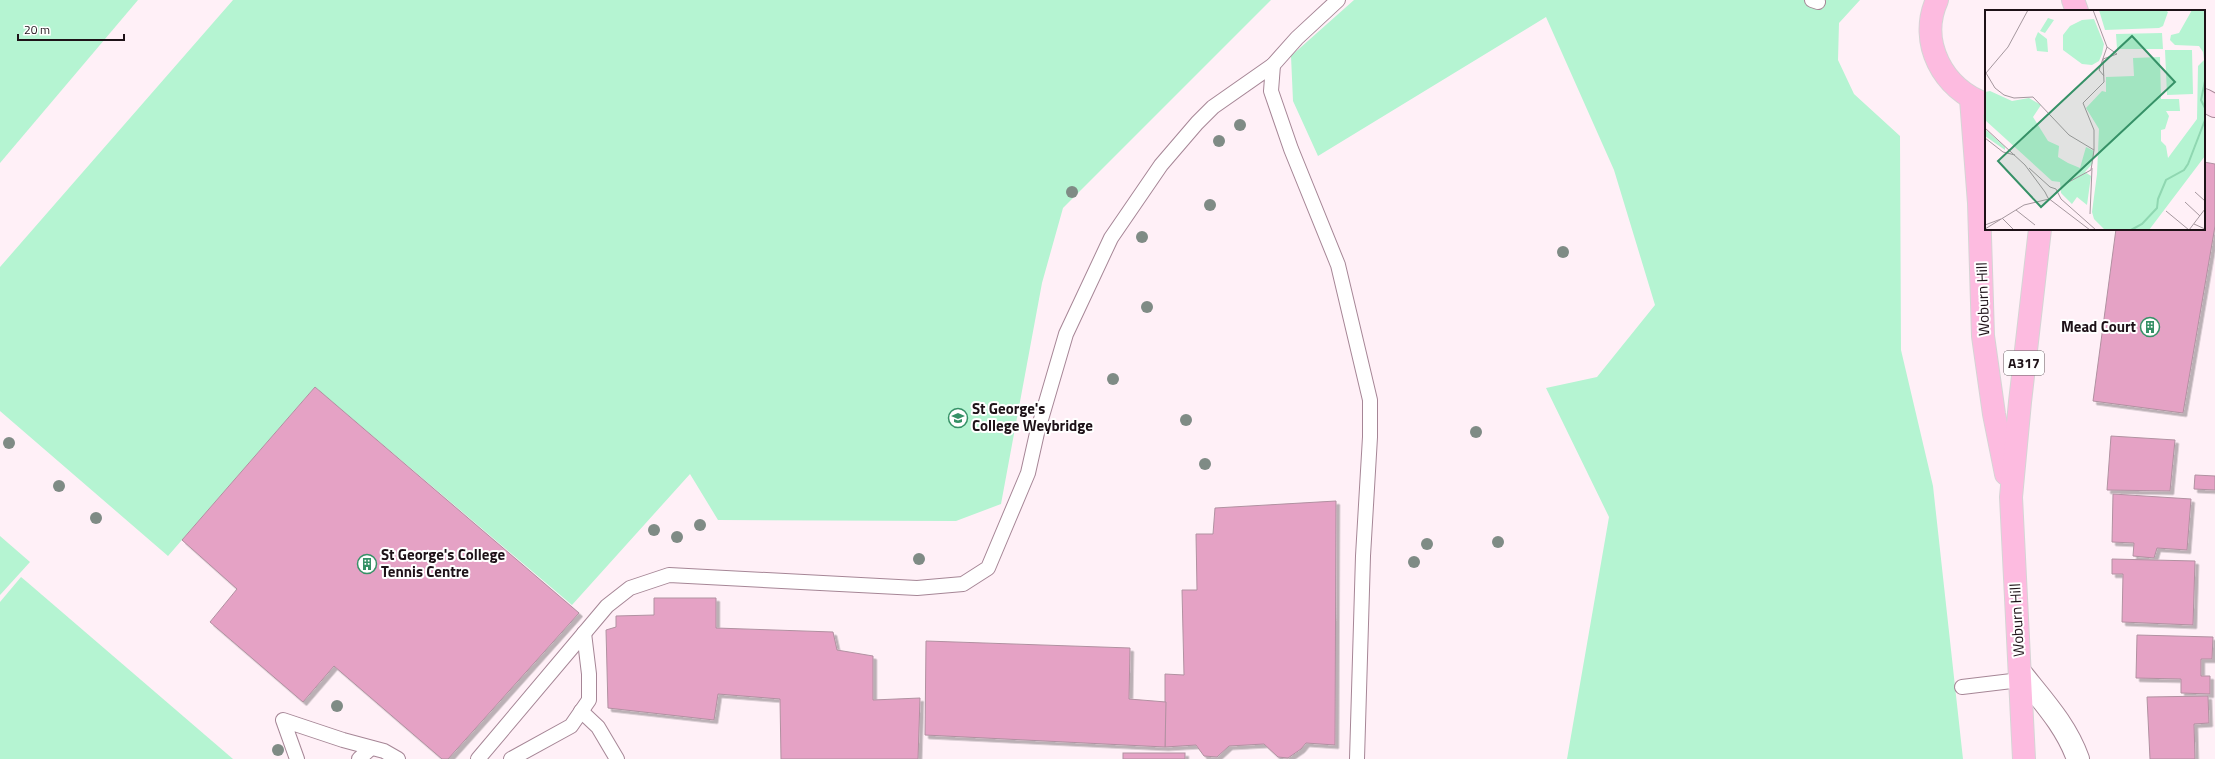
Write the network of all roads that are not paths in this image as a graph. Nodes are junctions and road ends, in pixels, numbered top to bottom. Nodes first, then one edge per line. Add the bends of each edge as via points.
1 (1338, 0) edge
2 (1937, 0) edge
3 (1273, 65) junction
4 (2205, 101) edge
5 (1979, 102) edge
6 (2215, 106) edge
7 (2040, 230) edge
8 (2011, 497) junction
9 (584, 633) junction
10 (2020, 676) junction
11 (1962, 686) dead end
12 (581, 711) junction
13 (371, 748) junction
14 (297, 759) edge
15 (359, 759) edge
16 (398, 759) edge
17 (478, 759) edge
18 (511, 759) edge
19 (617, 759) edge
20 (1357, 759) edge
21 (2024, 759) edge
22 (2078, 759) edge

1 - 3 lane via 1297,38
2 - 5 main road via 1933,9 1930,35 1933,54 1955,88
3 - 9 lane via 1213,107 1197,123 1161,166 1111,238 1066,334 1028,473 988,568 963,584 917,588 669,575 630,588 607,606
3 - 20 lane via 1271,91 1338,265 1370,400
4 - 6 main road
5 - 8 main road, Woburn Hill / A317 via 1979,203 1984,336 1994,414
7 - 8 main road, Woburn Hill / A317
8 - 10 main road, Woburn Hill / A317
9 - 12 lane via 589,700
9 - 17 lane
10 - 11 lane
10 - 21 main road, Woburn Hill / A317
10 - 22 street, Woburn Hill via 2060,721 2072,740
12 - 18 lane via 571,726
12 - 19 lane via 598,727
13 - 14 lane via 284,720
13 - 15 lane
13 - 16 lane via 384,751

